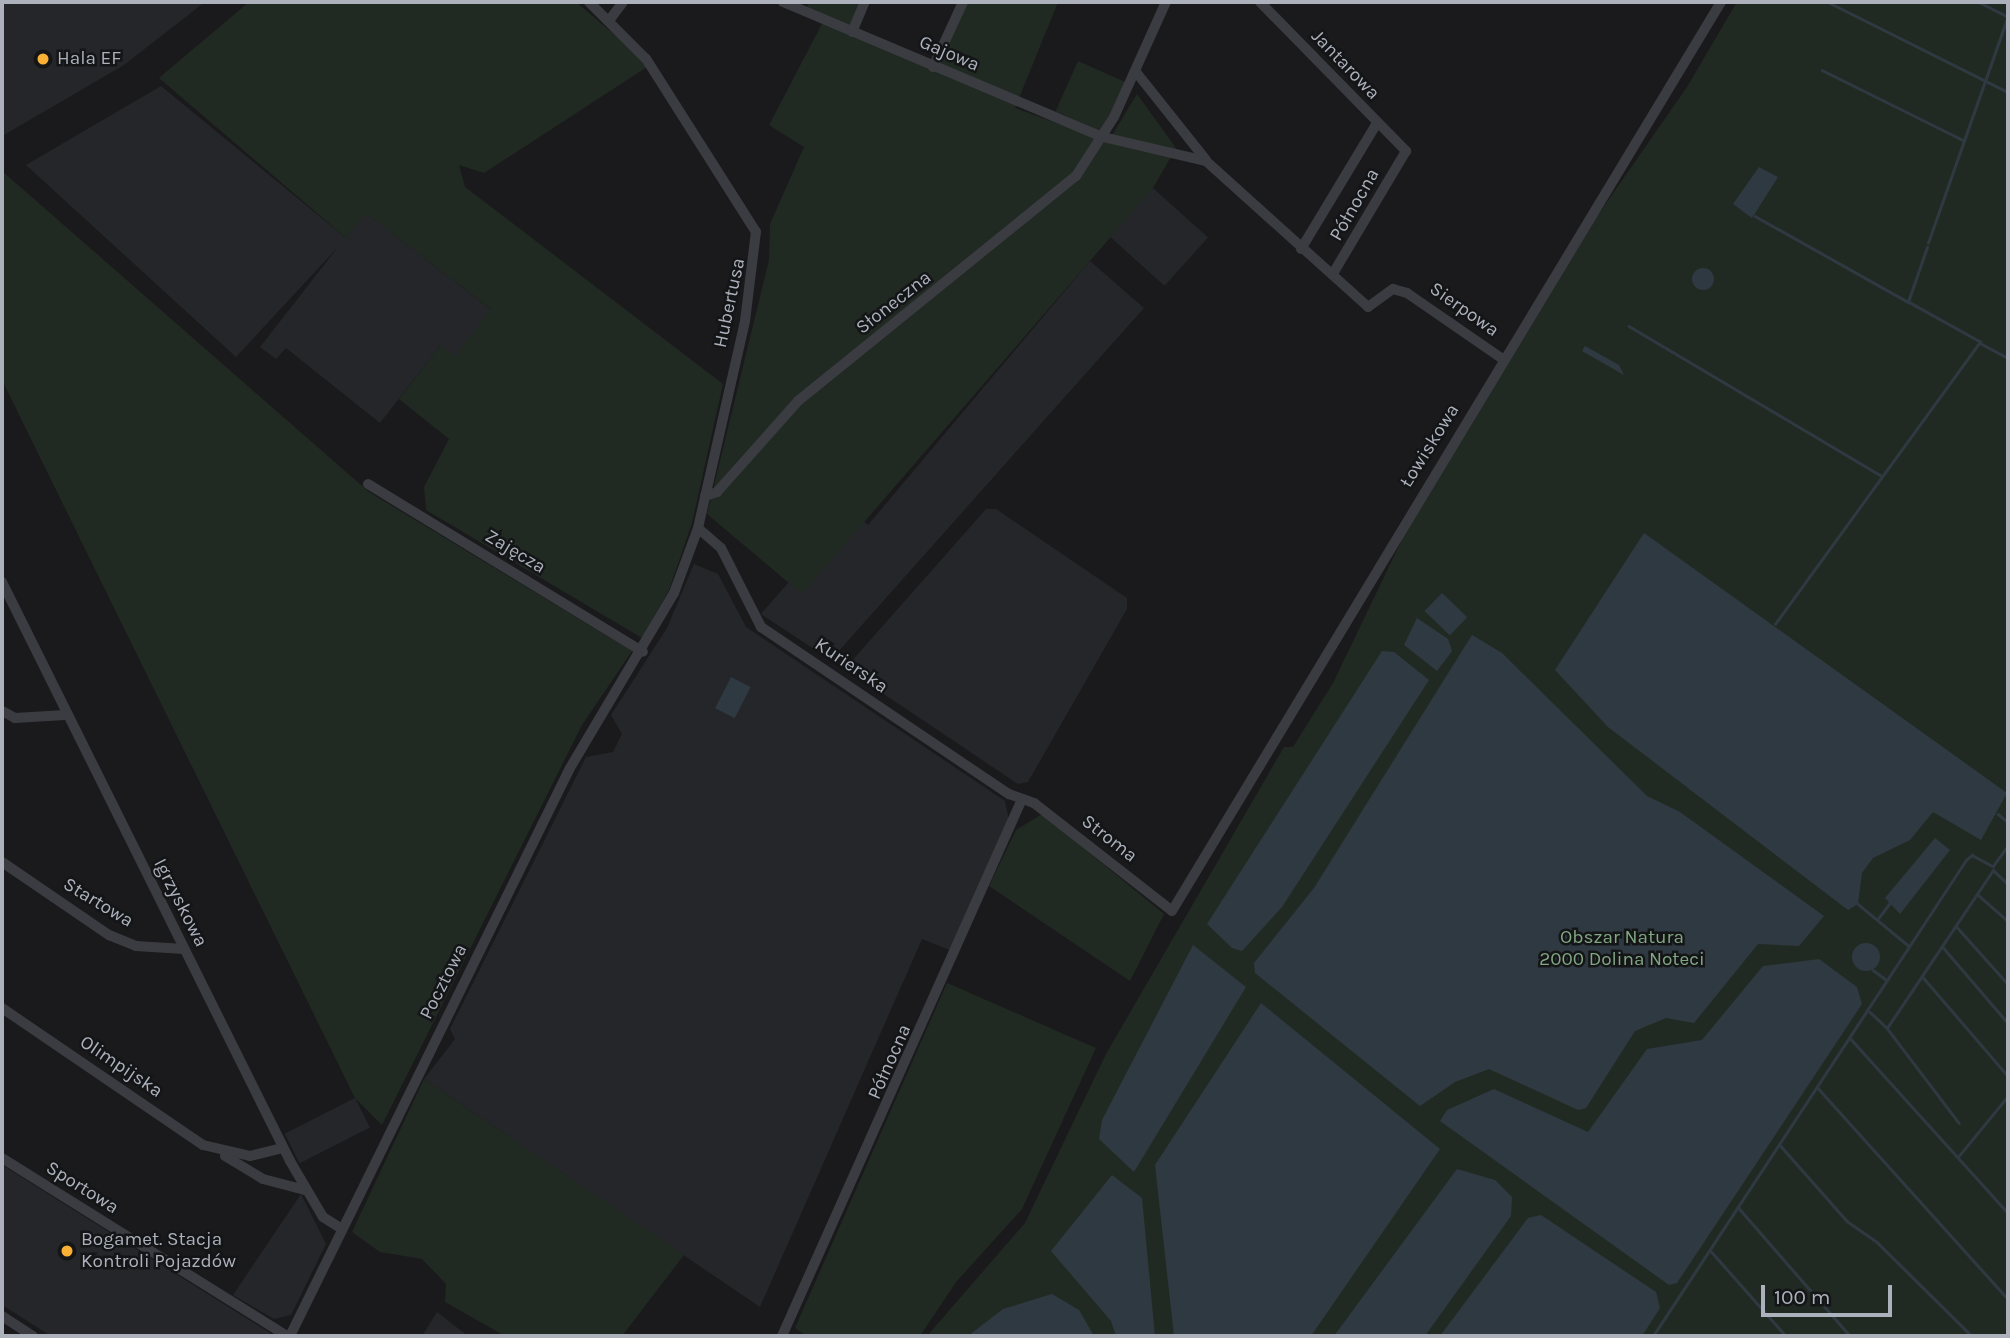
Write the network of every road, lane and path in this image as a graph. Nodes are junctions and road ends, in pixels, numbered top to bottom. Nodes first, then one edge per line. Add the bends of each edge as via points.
1 (589, 2) edge
2 (623, 2) edge
3 (783, 2) edge
4 (865, 2) edge
5 (963, 2) edge
6 (1166, 2) edge
7 (1260, 2) edge
8 (1721, 2) edge
9 (611, 18) junction
10 (852, 32) junction
11 (933, 67) junction
12 (1136, 72) junction
13 (1377, 123) junction
14 (1103, 137) junction
15 (1406, 151) joint
16 (1206, 160) junction
17 (1301, 249) junction
18 (1332, 275) junction
19 (1504, 360) junction
20 (368, 484) dead end
21 (705, 496) junction
22 (698, 528) junction
23 (2, 582) edge
24 (643, 652) junction
25 (2, 711) edge
26 (65, 715) junction
27 (1022, 799) junction
28 (2, 862) edge
29 (1172, 911) joint
30 (184, 949) junction
31 (2, 1008) edge
32 (283, 1148) junction
33 (221, 1154) junction
34 (2, 1158) edge
35 (305, 1190) junction
36 (341, 1229) junction
37 (2, 1316) edge
38 (33, 1336) edge
39 (289, 1336) edge
40 (782, 1336) edge

1 - 9 street, Hubertusa
2 - 9 street
3 - 10 street, Gajowa
4 - 10 street
5 - 11 street
6 - 12 street, Słoneczna
7 - 13 street, Jantarowa
8 - 19 street, Łowiskowa
9 - 21 street, Hubertusa via 646,59 759,241
10 - 11 street, Gajowa
11 - 14 street, Gajowa
12 - 14 street, Słoneczna
12 - 16 street
13 - 15 street, Jantarowa
13 - 17 street
14 - 16 street
14 - 21 street, Słoneczna via 1076,176 798,401 717,492
15 - 18 street, Północna
16 - 17 street
17 - 18 street
18 - 19 street, Sierpowa via 1368,307 1393,289 1407,293
19 - 29 street, Łowiskowa
20 - 24 street, Zajęcza
21 - 22 street, Hubertusa
22 - 24 street, Hubertusa
22 - 27 street, Kurierska via 721,548 761,627
23 - 26 street, Igrzyskowa
24 - 36 street, Pocztowa via 570,768
25 - 26 street via 15,718
26 - 30 street, Igrzyskowa
27 - 29 street, Stroma
27 - 40 street, Północna
28 - 30 street, Startowa via 109,935 136,946
30 - 32 street, Igrzyskowa
31 - 33 street, Olimpijska
32 - 33 street
32 - 35 street, Igrzyskowa
33 - 35 street, Olimpijska via 262,1179
34 - 39 street, Sportowa
35 - 36 street, Igrzyskowa via 323,1217
36 - 39 street, Pocztowa
37 - 38 street

